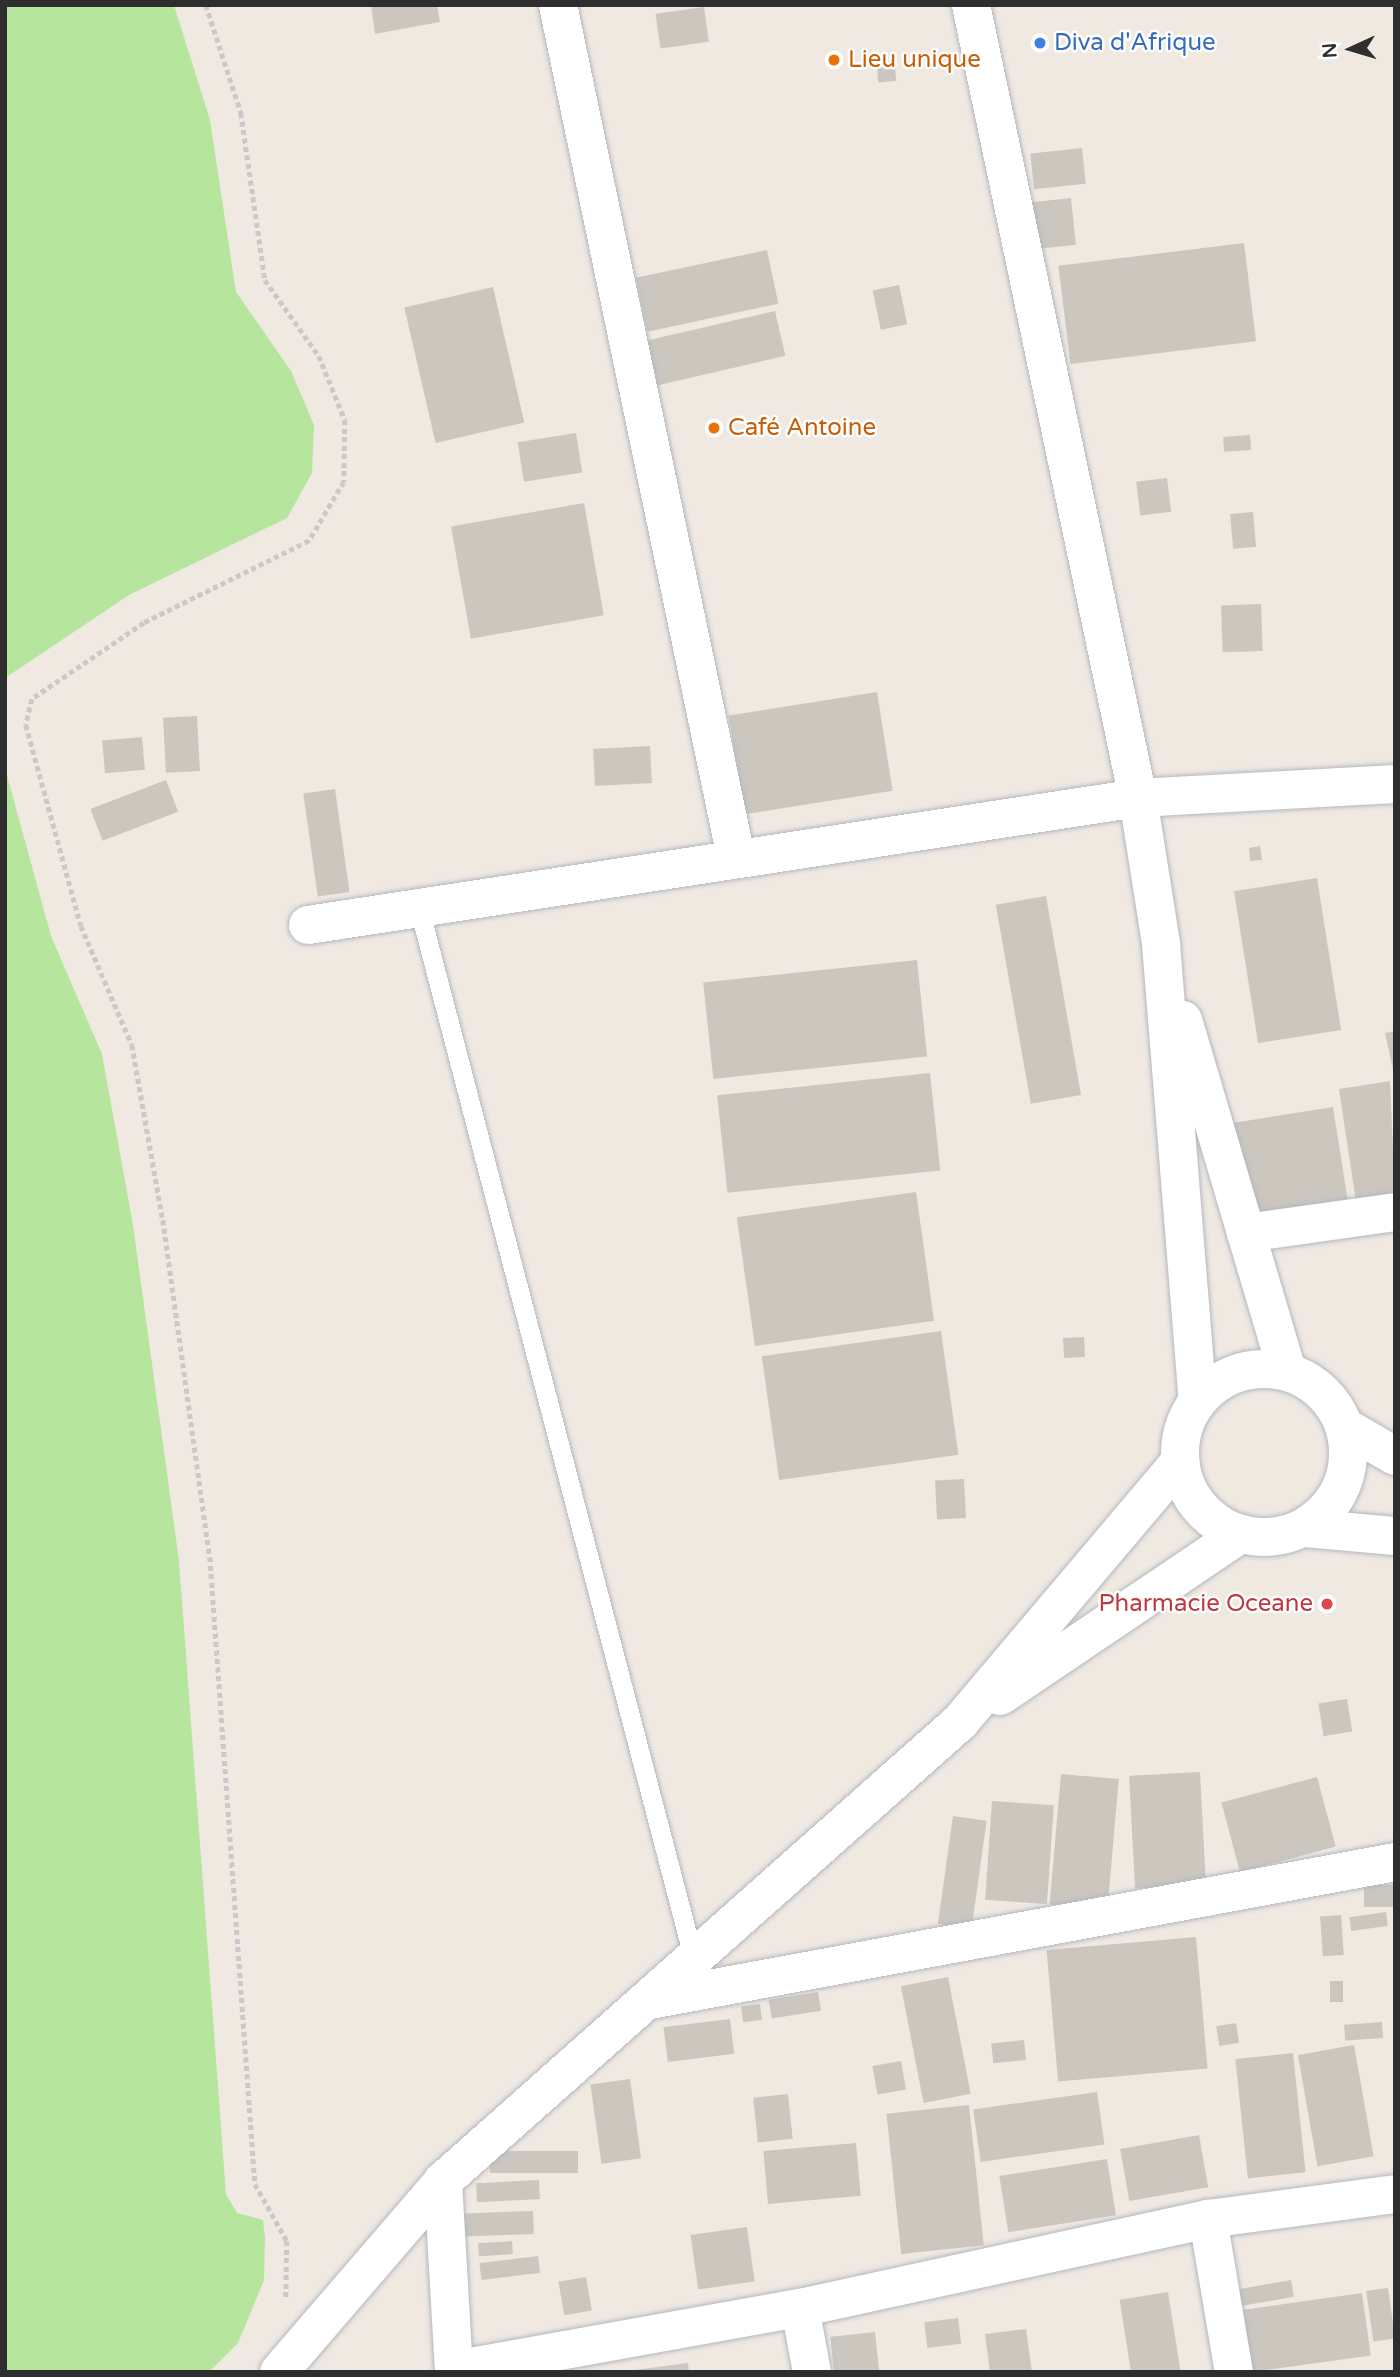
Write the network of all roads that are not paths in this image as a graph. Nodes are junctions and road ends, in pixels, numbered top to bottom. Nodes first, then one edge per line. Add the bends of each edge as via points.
1 (558, 5) edge
2 (971, 5) edge
3 (1395, 784) edge
4 (1138, 798) junction
5 (736, 857) junction
6 (419, 908) junction
7 (309, 925) dead end
8 (1161, 944) junction
9 (1395, 1212) edge
10 (1246, 1233) junction
11 (1287, 1371) junction
12 (1198, 1400) junction
13 (1345, 1427) junction
14 (1395, 1456) edge
15 (1181, 1462) junction
16 (1305, 1528) junction
17 (1240, 1534) junction
18 (1395, 1536) edge
19 (960, 1722) junction
20 (1395, 1862) edge
21 (694, 1961) junction
22 (650, 2000) junction
23 (443, 2181) junction
24 (1395, 2194) edge
25 (1208, 2219) junction
26 (800, 2308) junction
27 (454, 2371) edge
28 (279, 2372) edge
29 (811, 2372) edge
30 (1234, 2372) edge

1 - 5 street
2 - 4 street
3 - 4 street
4 - 5 street
4 - 8 street
5 - 6 street
6 - 7 street
6 - 21 lane
8 - 10 street
8 - 12 street
9 - 10 street
10 - 11 street
11 - 12 street via 1255,1369 1223,1379
11 - 13 street via 1323,1393
12 - 15 street via 1183,1429
13 - 14 street
13 - 16 street via 1348,1466 1334,1502
15 - 17 street via 1190,1494 1212,1519
15 - 19 street
16 - 17 street via 1274,1538
16 - 18 street
17 - 19 street
19 - 21 street
20 - 22 street
21 - 22 street
22 - 23 street
23 - 27 street
23 - 28 street
24 - 25 street
25 - 26 street
25 - 30 street
26 - 27 street
26 - 29 street

